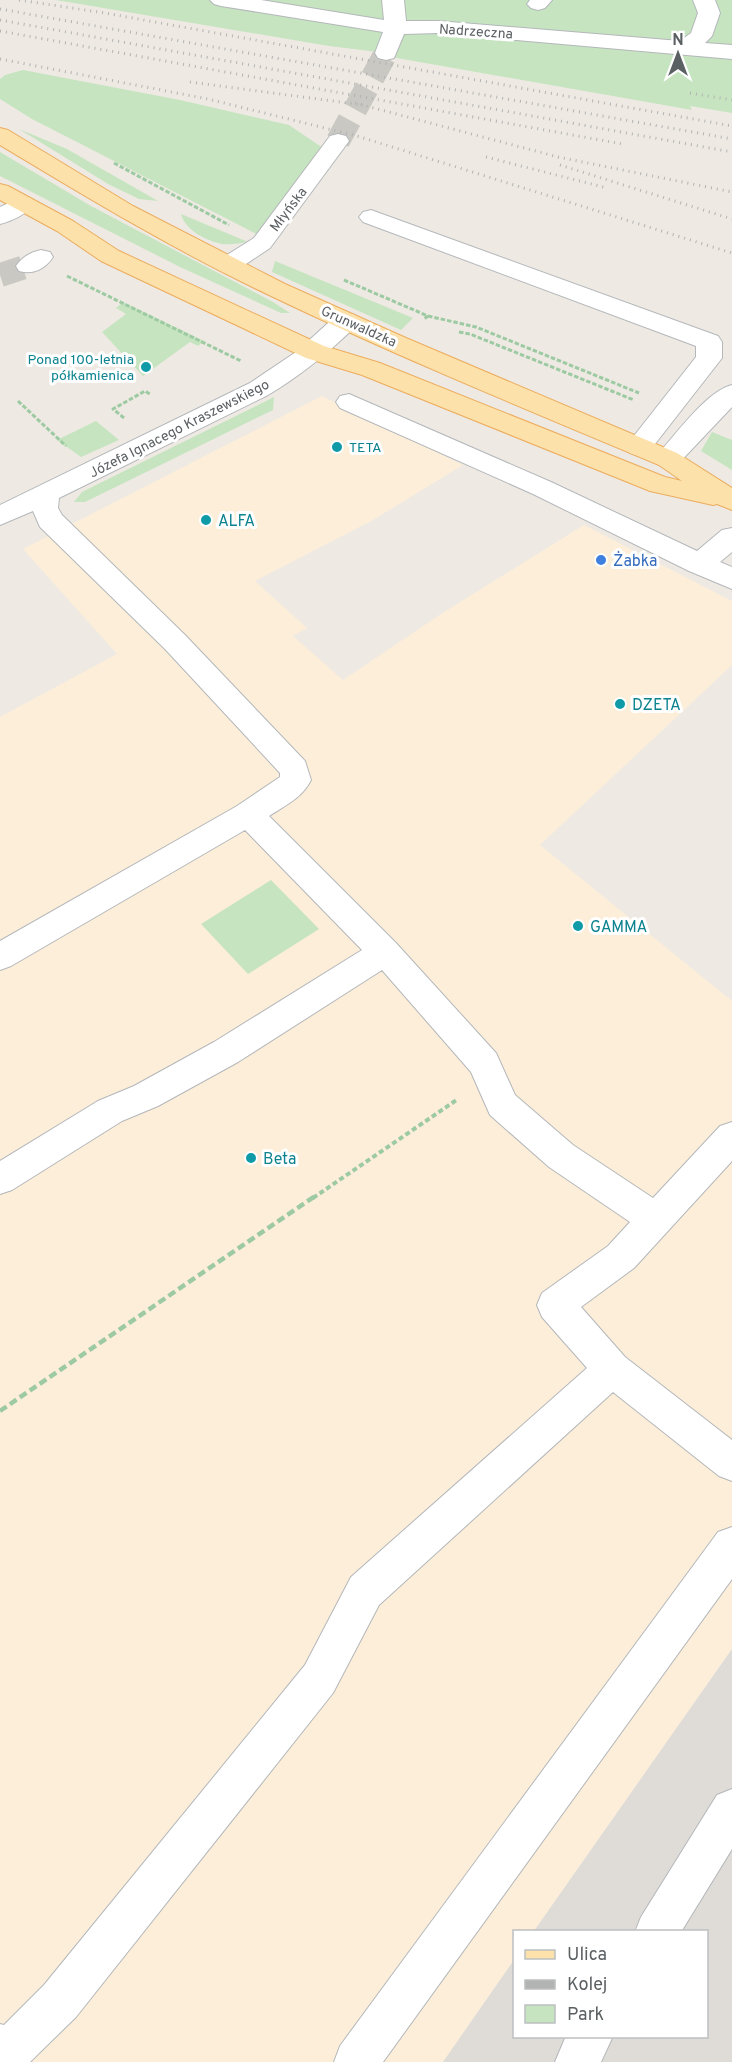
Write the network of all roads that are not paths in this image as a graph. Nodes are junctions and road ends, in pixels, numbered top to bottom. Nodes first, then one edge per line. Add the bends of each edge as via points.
1 (221, 0) edge
2 (393, 0) edge
3 (704, 0) edge
4 (396, 28) junction
5 (685, 48) junction
6 (732, 52) edge
7 (386, 53) tunnel mouth
8 (0, 135) edge
9 (338, 141) tunnel mouth
10 (0, 191) edge
11 (22, 204) junction
12 (0, 217) edge
13 (371, 217) dead end
14 (228, 265) junction
15 (346, 321) junction
16 (315, 352) junction
17 (732, 393) edge
18 (349, 402) dead end
19 (639, 447) junction
20 (668, 459) junction
21 (46, 494) junction
22 (729, 500) edge
23 (0, 516) edge
24 (732, 537) edge
25 (699, 564) junction
26 (732, 579) edge
27 (248, 814) junction
28 (385, 952) junction
29 (0, 957) edge
30 (732, 1137) edge
31 (0, 1179) edge
32 (656, 1220) junction
33 (612, 1369) junction
34 (732, 1463) edge
35 (732, 1546) edge
36 (732, 1810) edge
37 (657, 1930) edge
38 (590, 2038) edge
39 (0, 2046) edge
40 (356, 2062) edge
41 (577, 2062) edge

1 - 4 street, Nadrzeczna
2 - 4 street
3 - 5 street via 710,13 701,36
4 - 5 street, Nadrzeczna via 438,27
4 - 7 street
5 - 6 street, Nadrzeczna
8 - 14 main road, Grunwaldzka via 125,211
9 - 14 street, Młyńska via 262,243
10 - 11 main road, Grunwaldzka
11 - 12 street
11 - 16 main road, Grunwaldzka via 110,256
13 - 19 street via 709,342 709,358
14 - 15 main road, Grunwaldzka
15 - 16 street, Józefa Ignacego Kraszewskiego
15 - 19 main road, Grunwaldzka
16 - 21 street, Józefa Ignacego Kraszewskiego via 259,389
16 - 22 main road, Grunwaldzka via 371,369 659,485
17 - 20 street
18 - 25 street via 542,488
19 - 20 main road, Grunwaldzka
20 - 22 main road, Grunwaldzka
21 - 23 street, Józefa Ignacego Kraszewskiego
21 - 27 street via 45,508 50,520 175,642 294,769 296,780 288,789
24 - 25 street
25 - 26 street
27 - 28 street
27 - 29 street
28 - 31 street via 226,1052 110,1111
28 - 32 street via 484,1062 502,1105 561,1156
30 - 32 street
32 - 33 street via 621,1257 555,1305
33 - 34 street
33 - 39 street via 365,1591 312,1688 60,2001 5,2055
35 - 40 street
36 - 37 street
38 - 41 street

